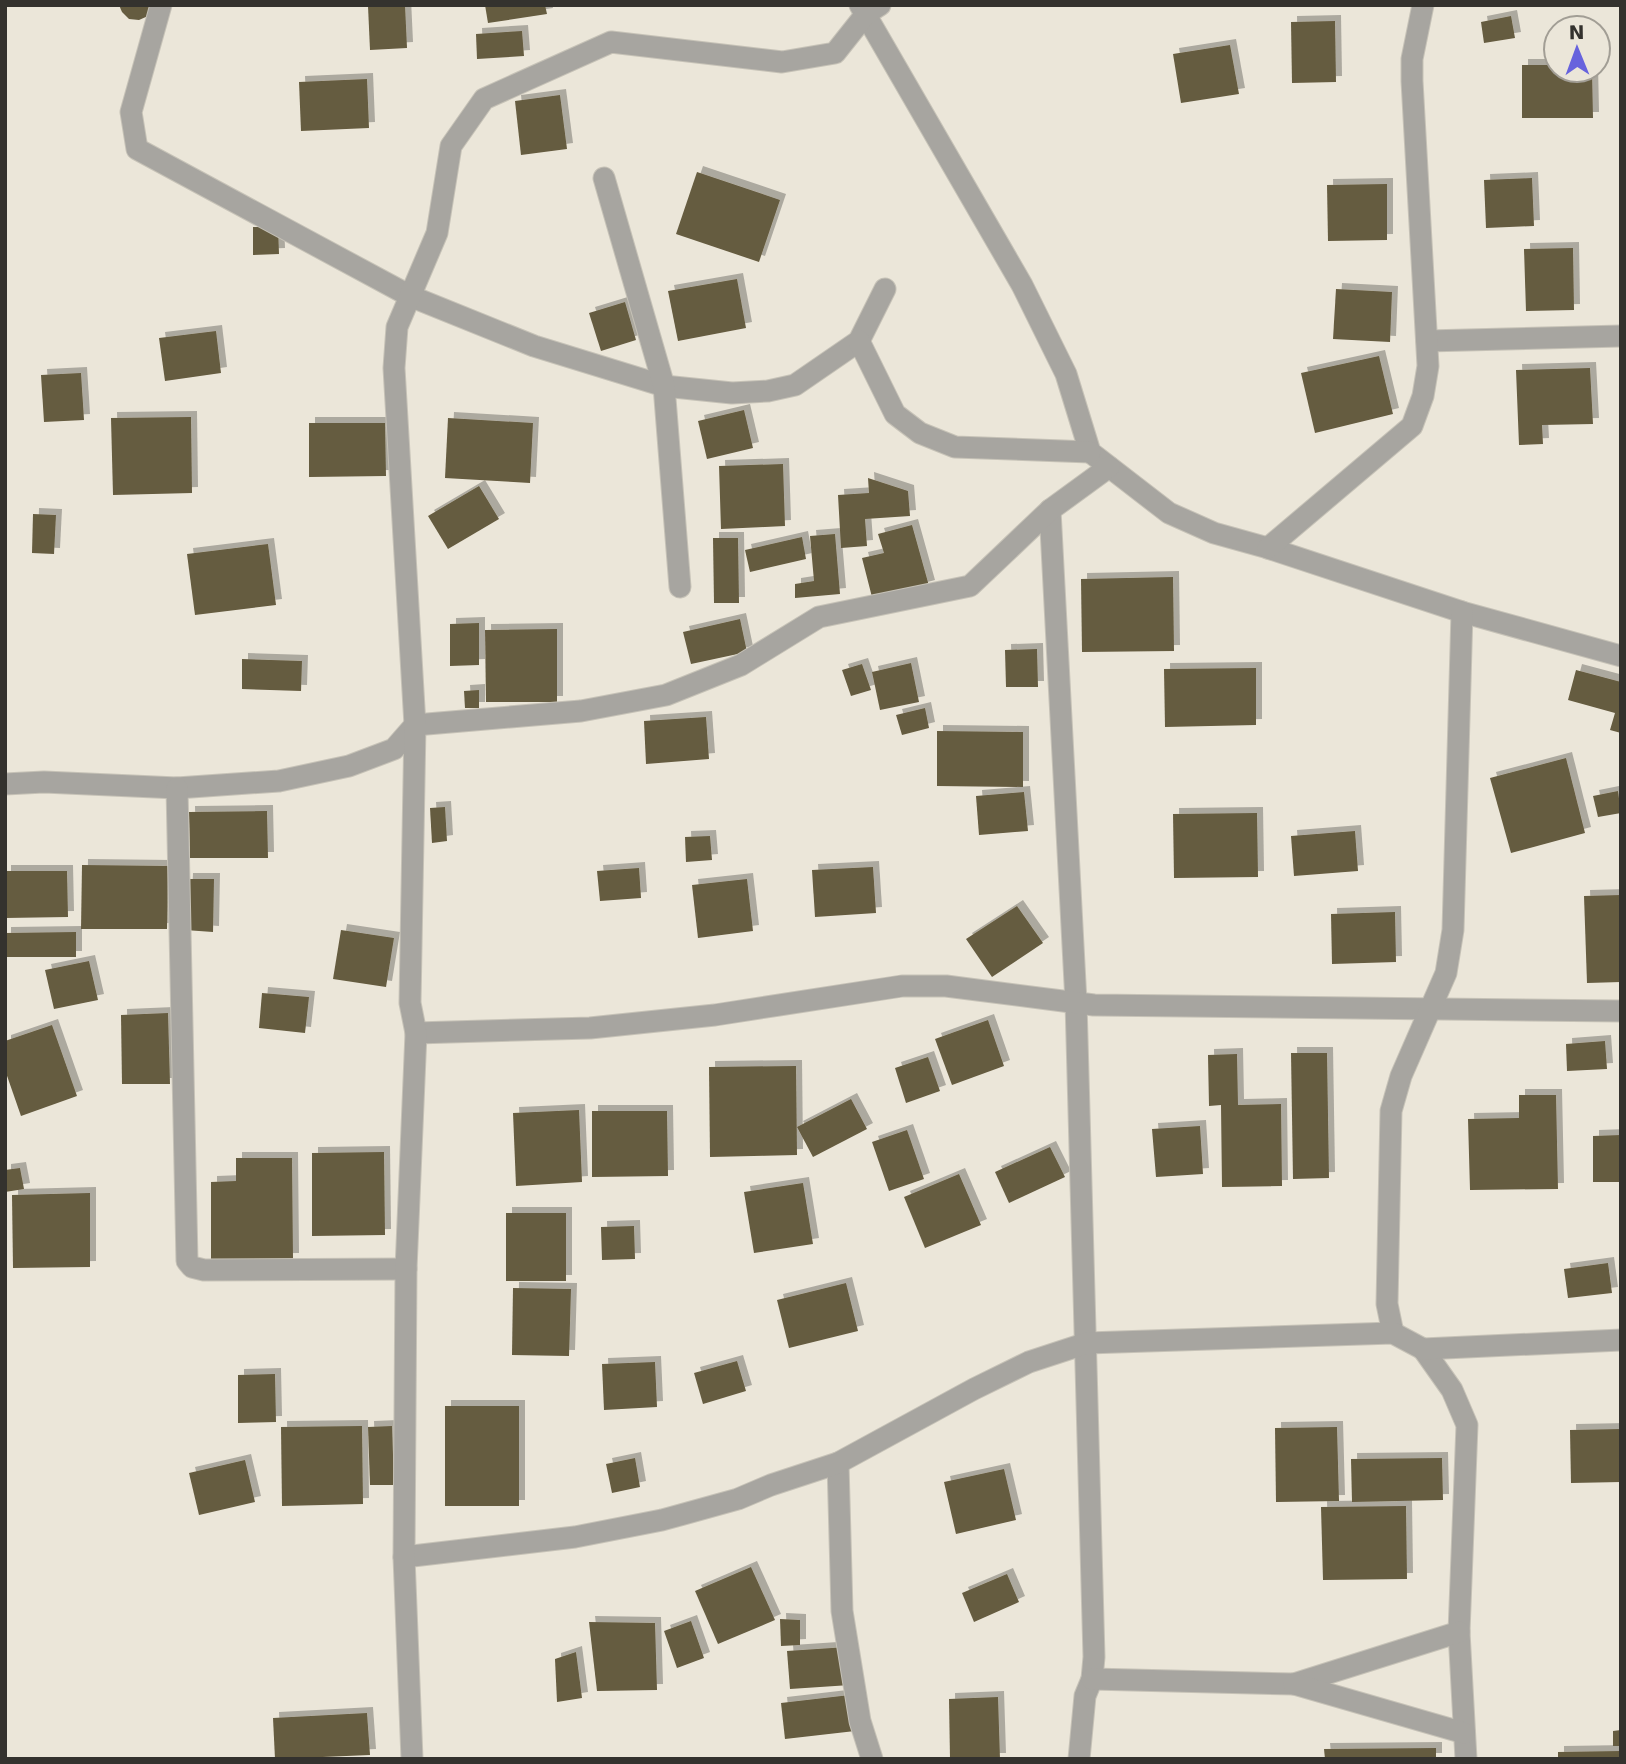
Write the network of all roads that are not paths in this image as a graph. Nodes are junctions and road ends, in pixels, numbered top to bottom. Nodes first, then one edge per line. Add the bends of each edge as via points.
1 (161, 5) edge
2 (1423, 5) edge
3 (868, 8) edge
4 (604, 178) dead end
5 (885, 289) dead end
6 (410, 296) junction
7 (1621, 336) edge
8 (859, 341) junction
9 (1427, 341) junction
10 (664, 386) junction
11 (1090, 452) junction
12 (1109, 467) junction
13 (1051, 510) junction
14 (1268, 548) junction
15 (680, 587) dead end
16 (1462, 611) junction
17 (1621, 656) edge
18 (415, 725) junction
19 (5, 784) edge
20 (177, 788) junction
21 (1076, 1002) junction
22 (1429, 1009) junction
23 (1621, 1010) edge
24 (416, 1033) junction
25 (406, 1269) junction
26 (1393, 1333) junction
27 (1621, 1340) edge
28 (1087, 1343) junction
29 (1423, 1349) junction
30 (838, 1463) junction
31 (404, 1557) junction
32 (1459, 1632) junction
33 (1092, 1679) junction
34 (1294, 1684) junction
35 (1464, 1732) junction
36 (412, 1759) edge
37 (872, 1759) edge
38 (1079, 1759) edge
39 (1466, 1759) edge

1 - 6 street via 131,112 137,149
2 - 9 street via 1412,81
3 - 6 street via 835,53 782,62 611,42 484,99 450,146 437,233
3 - 11 street via 1023,285 1066,374
4 - 10 street
5 - 8 street
6 - 10 street via 534,346
6 - 18 street via 397,327 394,368
7 - 9 street
8 - 10 street via 795,385 732,393
8 - 11 street via 895,414 920,433 955,447
9 - 14 street via 1423,396 1412,426
10 - 15 street
11 - 12 street
12 - 13 street
12 - 14 street via 1169,513 1214,533
13 - 18 street via 970,586 819,617 741,665 666,695 581,711
13 - 21 street
14 - 16 street
16 - 17 street
16 - 22 street via 1453,930 1446,973
18 - 20 street via 394,748 349,766 279,781
18 - 24 street via 410,1003
19 - 20 street
20 - 25 street via 187,1261 204,1270
21 - 22 street
21 - 24 street via 946,986 902,986 716,1015 590,1028
21 - 28 street
22 - 23 street
22 - 26 street via 1391,1111 1387,1304
24 - 25 street
25 - 31 street
26 - 28 street
26 - 29 street
27 - 29 street
28 - 30 street via 974,1389
28 - 33 street
29 - 32 street via 1452,1390 1466,1425
30 - 31 street via 662,1520
30 - 37 street via 842,1611 860,1721
31 - 36 street
32 - 34 street
32 - 35 street
33 - 34 street
33 - 38 street via 1085,1696
34 - 35 street
35 - 39 street

